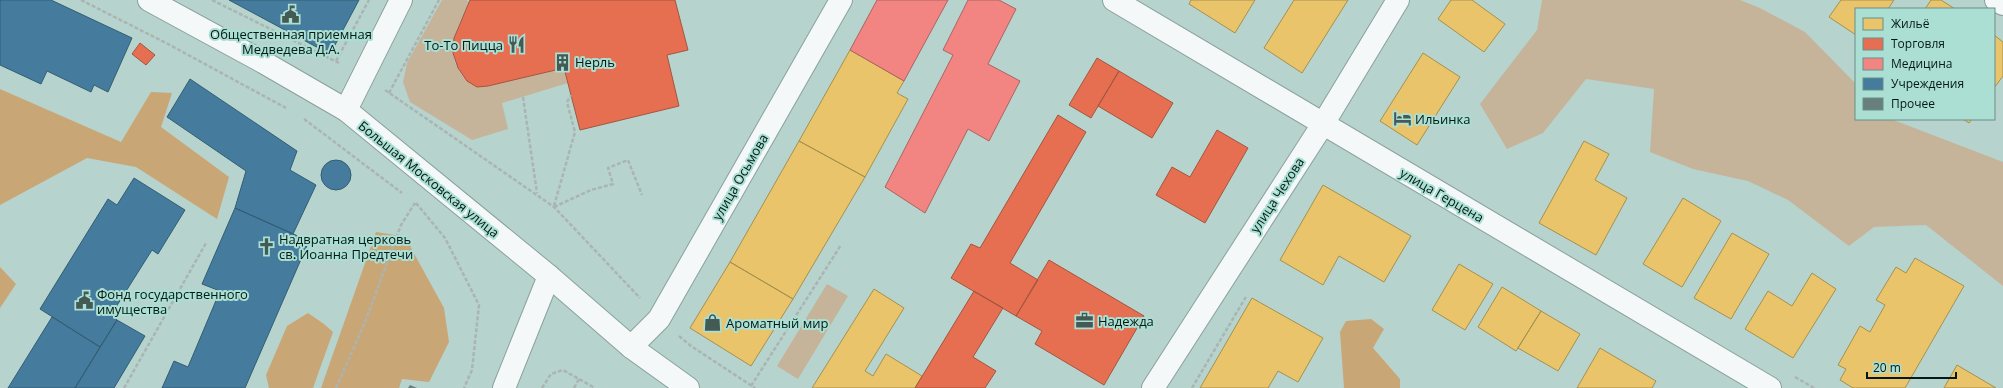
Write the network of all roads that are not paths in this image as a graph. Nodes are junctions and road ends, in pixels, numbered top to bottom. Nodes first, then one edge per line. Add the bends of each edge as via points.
1 (149, 0) edge
2 (402, 0) edge
3 (841, 0) edge
4 (1114, 0) edge
5 (1398, 0) edge
6 (1996, 0) edge
7 (2003, 4) edge
8 (346, 110) junction
9 (1322, 124) junction
10 (549, 276) junction
11 (631, 347) junction
12 (504, 388) edge
13 (688, 388) edge
14 (1153, 388) edge
15 (1770, 388) edge

1 - 8 street, Большая Московская улица
2 - 8 street
3 - 11 street, улица Осьмова via 659,320
4 - 9 street, улица Герцена
5 - 9 street, улица Чехова
6 - 7 street
8 - 10 street, Большая Московская улица
9 - 14 street, улица Чехова
9 - 15 street, улица Герцена
10 - 11 street, Большая Московская улица
10 - 12 street
11 - 13 street, Большая Московская улица

